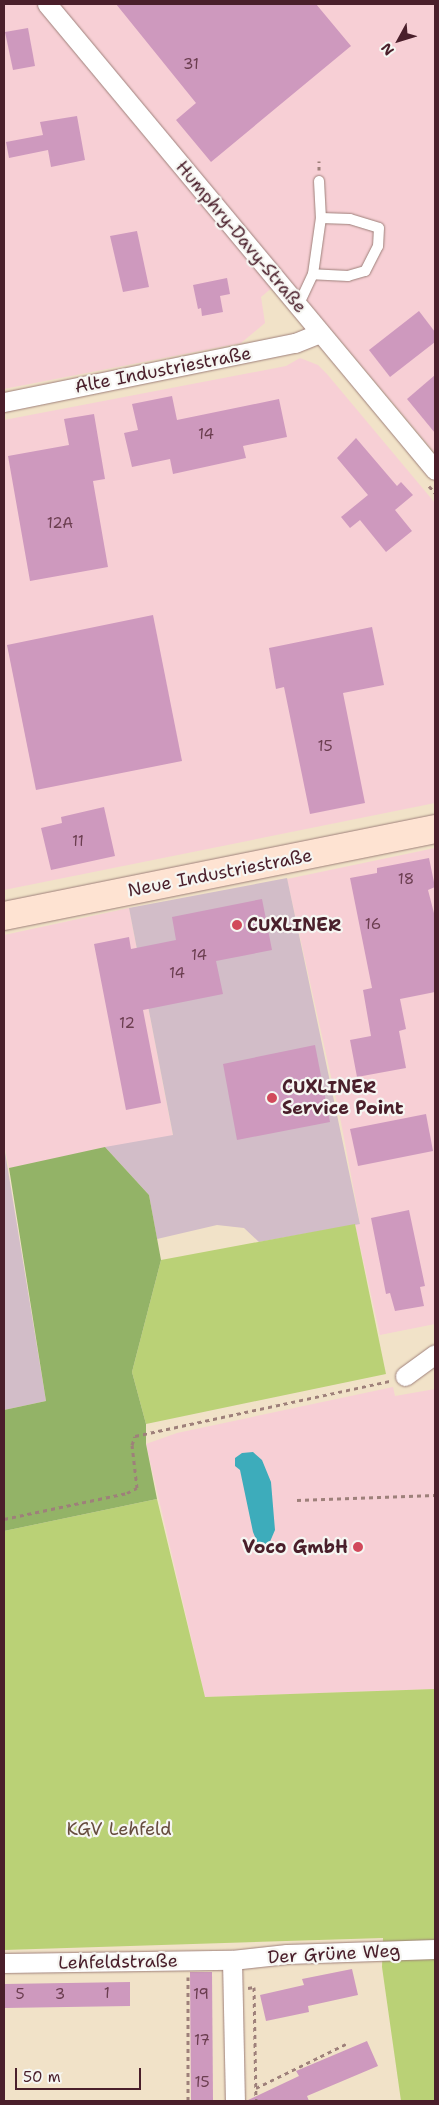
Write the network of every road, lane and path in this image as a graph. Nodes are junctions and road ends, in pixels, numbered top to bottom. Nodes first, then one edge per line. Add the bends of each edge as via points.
1 (47, 4) edge
2 (319, 181) dead end
3 (322, 218) junction
4 (313, 274) junction
5 (298, 306) junction
6 (320, 334) junction
7 (4, 402) edge
8 (429, 474) edge
9 (435, 493) edge
10 (435, 829) edge
11 (4, 916) edge
12 (435, 1354) edge
13 (397, 1379) joint
14 (435, 1495) edge
15 (297, 1500) dead end
16 (4, 1519) edge
17 (435, 1950) edge
18 (232, 1960) junction
19 (4, 1963) edge
20 (188, 1969) dead end
21 (346, 2044) dead end
22 (256, 2088) dead end
23 (188, 2101) edge
24 (235, 2101) edge

1 - 5 street, Humphry-Davy-Straße
2 - 3 lane
3 - 4 lane
3 - 4 lane via 350,219 379,228 378,246 365,271 348,276
4 - 5 lane
5 - 6 street, Humphry-Davy-Straße
6 - 7 street, Alte Industriestraße via 295,343
6 - 8 street, Humphry-Davy-Straße
8 - 9 path
10 - 11 street, Neue Industriestraße
12 - 13 street
13 - 16 path via 142,1434 132,1440 137,1488 127,1493
14 - 15 path
17 - 18 street, Der Grüne Weg via 287,1954
18 - 19 street, Lehfeldstraße
18 - 24 street
20 - 23 path
21 - 22 path

